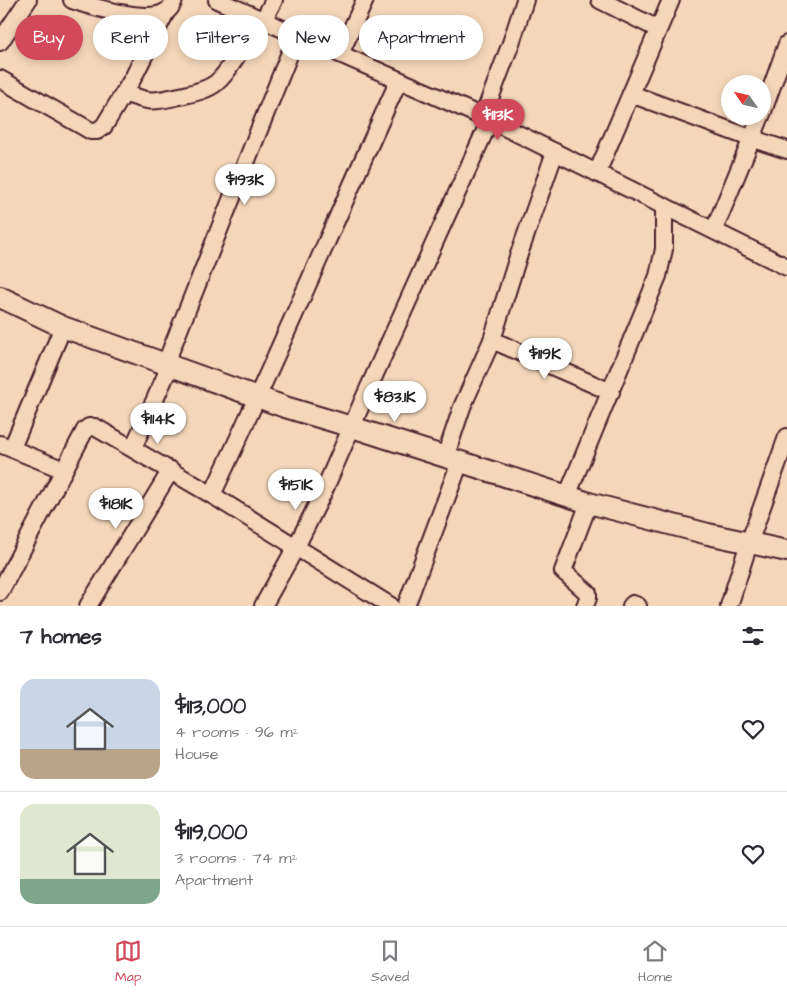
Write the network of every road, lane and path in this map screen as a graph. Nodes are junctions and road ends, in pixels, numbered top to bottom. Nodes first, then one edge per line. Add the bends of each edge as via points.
1 (28, 0) edge
2 (72, 0) edge
3 (217, 0) edge
4 (274, 0) edge
5 (365, 0) edge
6 (525, 0) edge
7 (600, 0) edge
8 (671, 0) edge
9 (170, 6) edge
10 (251, 15) edge
11 (263, 15) edge
12 (658, 29) junction
13 (349, 35) edge
14 (0, 42) edge
15 (787, 44) edge
16 (349, 58) edge
17 (234, 60) edge
18 (288, 60) edge
19 (0, 78) edge
20 (399, 80) junction
21 (771, 89) edge
22 (124, 93) junction
23 (630, 94) junction
24 (486, 118) junction
25 (758, 125) edge
26 (753, 140) junction
27 (787, 150) edge
28 (555, 152) junction
29 (597, 173) junction
30 (664, 206) junction
31 (714, 230) junction
32 (787, 267) edge
33 (0, 297) edge
34 (63, 327) junction
35 (492, 340) junction
36 (167, 365) junction
37 (610, 392) junction
38 (258, 398) junction
39 (352, 427) junction
40 (787, 438) edge
41 (6, 446) edge
42 (133, 448) junction
43 (452, 460) junction
44 (64, 470) junction
45 (171, 470) junction
46 (212, 495) junction
47 (567, 496) junction
48 (589, 503) junction
49 (749, 543) junction
50 (296, 547) junction
51 (787, 551) edge
52 (0, 592) edge
53 (589, 604) edge
54 (88, 606) edge
55 (263, 606) edge
56 (391, 606) edge
57 (406, 606) edge
58 (631, 606) edge
59 (638, 606) edge
60 (729, 606) edge

1 - 14 street
2 - 9 street via 108,12 127,14 161,14
3 - 10 street
4 - 11 street
5 - 13 street
6 - 24 street
7 - 12 street
8 - 12 street
9 - 22 street
12 - 23 street
15 - 21 street
16 - 20 street
17 - 22 street via 225,74 202,90 156,101
18 - 36 street
19 - 22 street via 90,131 104,126
20 - 24 street
20 - 38 street
23 - 26 street
23 - 29 street
24 - 28 street
24 - 39 street
25 - 26 street
26 - 27 street
26 - 31 street
28 - 29 street
28 - 35 street
29 - 30 street
30 - 31 street
30 - 37 street via 664,249 658,276
31 - 32 street
33 - 34 street
34 - 36 street
34 - 41 street
35 - 37 street
35 - 43 street via 462,407
36 - 38 street
36 - 42 street
37 - 47 street
38 - 39 street
38 - 46 street
39 - 43 street
39 - 50 street
40 - 49 street
41 - 44 street
42 - 44 street via 95,427 89,427
42 - 45 street
43 - 47 street
43 - 57 street
44 - 52 street
45 - 46 street
45 - 54 street
46 - 50 street
47 - 48 street
48 - 49 street
48 - 53 street via 563,571 585,588
49 - 51 street
49 - 60 street
50 - 55 street
50 - 56 street
58 - 59 street

